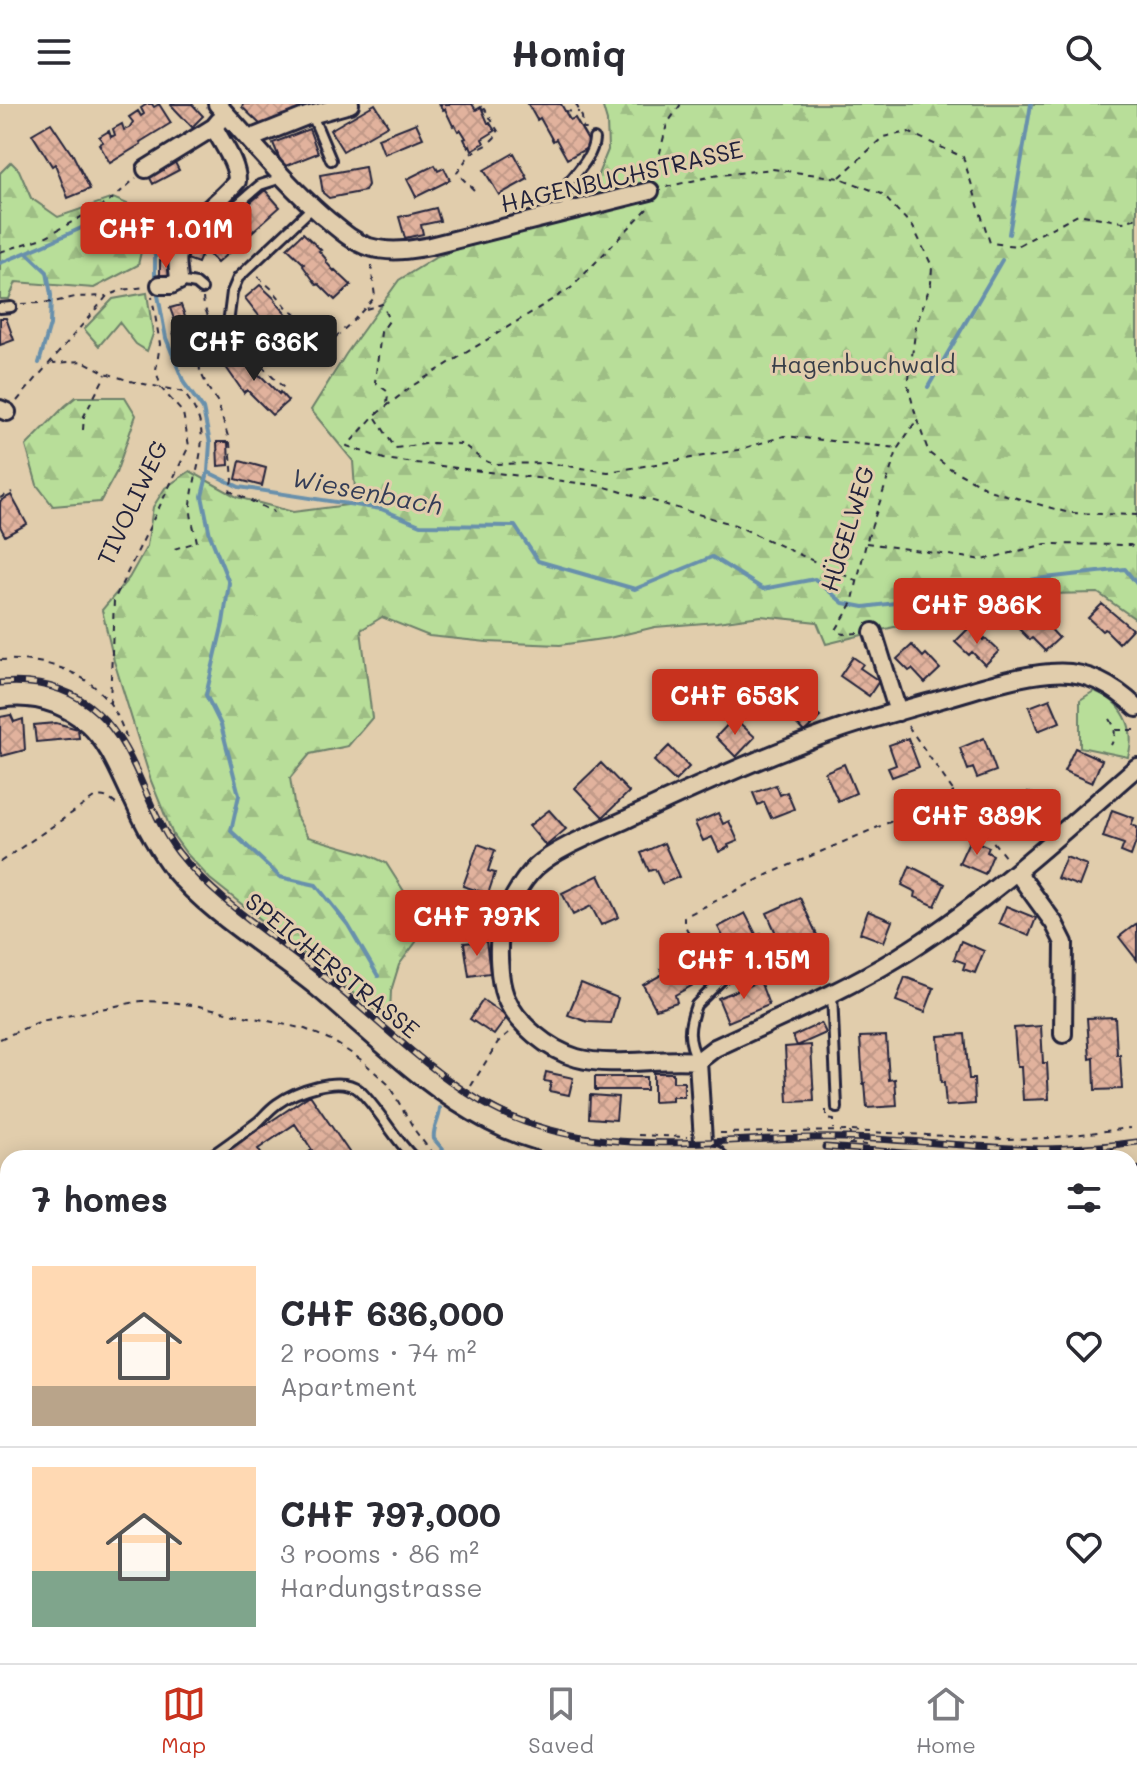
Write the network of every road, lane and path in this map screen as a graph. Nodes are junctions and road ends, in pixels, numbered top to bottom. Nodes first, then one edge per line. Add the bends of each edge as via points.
1 (350, 104) edge
2 (576, 104) edge
3 (681, 104) edge
4 (221, 109) edge
5 (483, 110) dead end
6 (565, 111) dead end
7 (580, 111) junction
8 (312, 115) junction
9 (214, 127) junction
10 (588, 129) dead end
11 (249, 139) junction
12 (594, 139) dead end
13 (331, 160) dead end
14 (146, 169) joint
15 (283, 177) junction
16 (840, 178) junction
17 (474, 190) dead end
18 (650, 198) junction
19 (313, 207) junction
20 (567, 213) junction
21 (1137, 218) edge
22 (197, 245) dead end
23 (0, 252) edge
24 (373, 276) dead end
25 (259, 278) dead end
26 (179, 281) junction
27 (155, 286) junction
28 (202, 289) joint
29 (107, 296) junction
30 (11, 307) joint
31 (0, 308) edge
32 (362, 310) junction
33 (228, 324) dead end
34 (242, 337) dead end
35 (51, 361) junction
36 (106, 373) junction
37 (161, 388) junction
38 (287, 391) dead end
39 (387, 406) junction
40 (4, 410) edge
41 (374, 416) junction
42 (917, 420) junction
43 (83, 430) dead end
44 (898, 448) junction
45 (12, 492) dead end
46 (0, 498) edge
47 (274, 512) dead end
48 (1137, 515) edge
49 (866, 543) junction
50 (1137, 548) edge
51 (174, 549) dead end
52 (857, 581) junction
53 (873, 632) joint
54 (0, 660) edge
55 (0, 696) edge
56 (110, 704) junction
57 (1137, 708) edge
58 (901, 716) junction
59 (1110, 719) dead end
60 (1115, 730) junction
61 (1135, 730) edge
62 (129, 743) dead end
63 (1111, 745) dead end
64 (1137, 767) edge
65 (954, 792) junction
66 (125, 806) dead end
67 (1002, 853) dead end
68 (0, 862) edge
69 (1017, 872) junction
70 (762, 940) dead end
71 (711, 984) dead end
72 (832, 992) junction
73 (1063, 1034) dead end
74 (0, 1039) edge
75 (498, 1042) dead end
76 (698, 1061) junction
77 (470, 1087) dead end
78 (837, 1108) dead end
79 (1130, 1128) dead end
80 (850, 1131) junction
81 (711, 1134) dead end
82 (629, 1135) dead end
83 (691, 1135) dead end
84 (869, 1145) dead end
85 (219, 1150) edge
86 (405, 1150) edge
87 (430, 1150) edge
88 (600, 1150) edge
89 (704, 1150) edge

1 - 8 street
2 - 7 path
3 - 18 path via 667,124
4 - 9 street
4 - 11 street, HAGENBUCHSTRASSE
5 - 17 path via 499,133 470,154 457,173
6 - 7 path
7 - 10 path via 582,129
8 - 11 street
8 - 13 lane
9 - 14 street
9 - 26 street via 237,181 191,228 177,257
11 - 15 street, HAGENBUCHSTRASSE
12 - 20 lane via 590,154 565,187
14 - 23 path via 110,201 43,238
15 - 19 street, HAGENBUCHSTRASSE
15 - 22 lane via 260,185
16 - 18 path, HAGENBUCHSTRASSE via 772,169 713,176
16 - 21 path via 883,137 908,132 963,157 990,243 1017,246 1078,214 1123,222
16 - 42 path, HAGENBUCHSTRASSE via 882,194 913,227 932,266 908,386
18 - 20 street, HAGENBUCHSTRASSE
18 - 39 path via 571,288
19 - 20 street, HAGENBUCHSTRASSE via 347,236 370,247 400,251
19 - 33 lane via 238,278
24 - 32 path via 375,297
25 - 32 path via 327,345
26 - 27 street
26 - 28 lane
27 - 29 path
27 - 37 path
28 - 47 path via 213,329 201,348 200,371 217,401 230,443 230,491
29 - 30 path
29 - 35 path
30 - 31 lane
32 - 39 path via 382,304 389,321 381,332 375,382 388,392
34 - 38 path via 240,345
35 - 36 path via 83,361
35 - 40 path
36 - 37 path
36 - 43 path via 84,416
37 - 51 path via 183,392 194,404 203,444 190,508 197,542
37 - 56 path, TIVOLIWEG via 183,413 189,446 114,600
39 - 41 path
41 - 44 path via 395,448 463,444 493,464 548,463 608,472 738,450 784,436
41 - 52 path via 347,446 384,459 602,486 735,525
42 - 44 path, HÜGELWEG
42 - 48 path, HAGENBUCHSTRASSE via 929,453 992,491 1069,513
44 - 49 path, HÜGELWEG
45 - 46 path
49 - 50 path via 983,560 1046,544
49 - 52 path, HÜGELWEG
52 - 53 path, HÜGELWEG via 852,605 836,630
53 - 58 street
54 - 56 path via 51,664 96,688
55 - 88 main road, SPEICHERSTRASSE via 44,697 93,725 116,757 152,833 191,884 431,1080 512,1129
56 - 62 path
57 - 58 street via 1098,680 1051,672 993,684
58 - 65 path
58 - 76 street via 803,743 706,782 566,848 536,867 514,896 501,930 500,965 505,996 522,1023 545,1043 577,1058
59 - 60 path
60 - 61 path
60 - 63 path
64 - 69 street
65 - 67 path
65 - 71 path via 684,917
66 - 68 path via 108,797 94,798
69 - 72 street via 897,958
69 - 73 street via 1064,943
70 - 76 lane via 696,1005 689,1044
72 - 76 street
72 - 78 lane
74 - 87 path via 41,1021 141,1001 171,1002 305,1029 360,1059 388,1084
75 - 77 path
76 - 89 street
79 - 80 path via 1004,1139
80 - 81 path
80 - 84 path via 849,1144
82 - 83 path
85 - 86 lane via 296,1092 336,1083 356,1087

